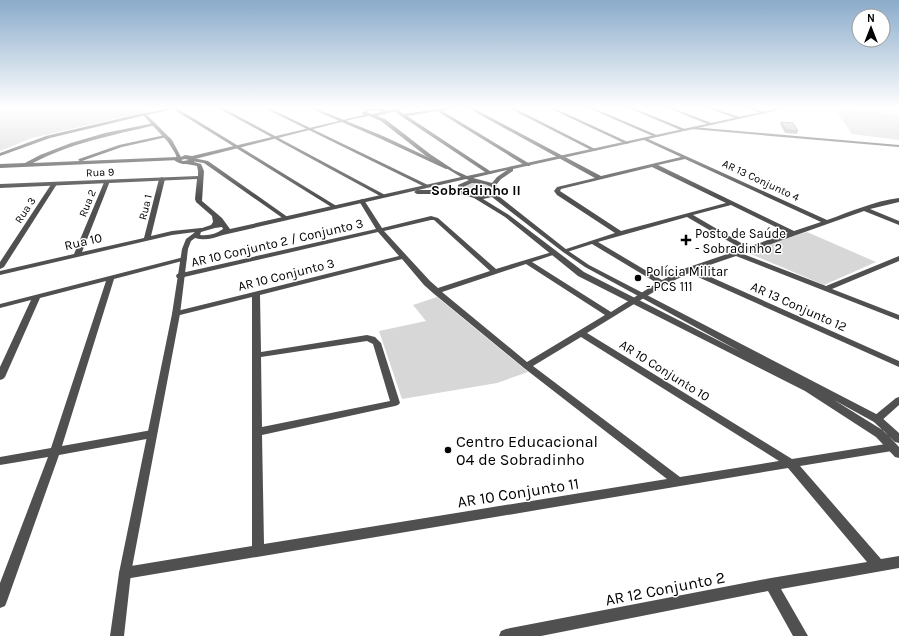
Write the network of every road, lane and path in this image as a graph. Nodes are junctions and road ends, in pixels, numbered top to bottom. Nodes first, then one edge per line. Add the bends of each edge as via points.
1 (165, 136) edge
2 (49, 137) edge
3 (104, 137) edge
4 (162, 137) edge
5 (220, 137) edge
6 (281, 137) edge
7 (327, 137) edge
8 (380, 137) edge
9 (409, 137) edge
10 (434, 137) edge
11 (482, 137) edge
12 (523, 137) edge
13 (569, 137) edge
14 (614, 137) edge
15 (655, 137) edge
16 (792, 137) edge
17 (276, 138) junction
18 (646, 139) junction
19 (628, 143) junction
20 (899, 146) edge
21 (238, 148) junction
22 (596, 150) junction
23 (0, 155) edge
24 (561, 157) junction
25 (686, 157) junction
26 (178, 158) junction
27 (190, 159) junction
28 (75, 163) junction
29 (528, 165) junction
30 (653, 165) junction
31 (0, 166) edge
32 (25, 166) junction
33 (448, 168) junction
34 (512, 168) junction
35 (490, 173) junction
36 (201, 177) junction
37 (464, 178) junction
38 (600, 178) junction
39 (162, 179) junction
40 (107, 181) junction
41 (477, 181) junction
42 (54, 184) junction
43 (493, 184) junction
44 (462, 185) junction
45 (0, 186) edge
46 (427, 186) junction
47 (443, 191) junction
48 (461, 192) junction
49 (400, 193) junction
50 (492, 194) junction
51 (384, 196) junction
52 (476, 197) junction
53 (899, 200) edge
54 (362, 201) junction
55 (731, 203) junction
56 (335, 207) junction
57 (864, 209) junction
58 (688, 215) junction
59 (215, 216) junction
60 (286, 218) junction
61 (827, 222) junction
62 (899, 223) edge
63 (214, 226) junction
64 (252, 226) junction
65 (227, 227) junction
66 (380, 230) junction
67 (197, 233) junction
68 (620, 233) junction
69 (793, 233) junction
70 (217, 234) junction
71 (205, 238) junction
72 (147, 239) junction
73 (593, 242) junction
74 (747, 249) junction
75 (565, 251) junction
76 (554, 253) junction
77 (736, 253) junction
78 (184, 254) junction
79 (77, 255) junction
80 (403, 257) junction
81 (899, 258) edge
82 (527, 262) junction
83 (0, 267) edge
84 (689, 270) junction
85 (495, 272) junction
86 (0, 274) edge
87 (180, 276) junction
88 (111, 277) junction
89 (662, 283) junction
90 (826, 289) junction
91 (436, 291) junction
92 (256, 293) junction
93 (37, 296) junction
94 (639, 299) junction
95 (0, 306) edge
96 (176, 314) junction
97 (610, 315) junction
98 (899, 318) edge
99 (581, 333) junction
100 (257, 354) junction
101 (899, 364) edge
102 (527, 366) junction
103 (0, 377) edge
104 (899, 400) edge
105 (877, 420) junction
106 (257, 432) junction
107 (152, 434) junction
108 (897, 446) edge
109 (55, 451) junction
110 (0, 461) edge
111 (790, 463) junction
112 (678, 482) junction
113 (258, 551) junction
114 (899, 562) edge
115 (879, 566) junction
116 (124, 573) junction
117 (771, 584) junction
118 (0, 601) edge
119 (117, 636) edge
120 (506, 636) edge
121 (801, 636) edge

1 - 26 street
2 - 23 street
3 - 32 street via 72,145 37,158
4 - 28 street via 121,146
5 - 21 street
6 - 17 street
7 - 46 street
8 - 33 street
9 - 33 street
10 - 35 street
11 - 29 street
12 - 24 street
13 - 22 street
14 - 19 street
15 - 18 street
16 - 20 street
17 - 21 street
17 - 51 street
18 - 19 street
18 - 25 street, AR 13 Conjunto 4
19 - 22 street
21 - 27 street
21 - 56 street
22 - 24 street
24 - 29 street
24 - 38 street
25 - 30 street
25 - 61 street, AR 13 Conjunto 4
26 - 27 street
26 - 27 street
26 - 28 street
27 - 36 street via 199,165
27 - 60 street via 206,162
28 - 32 street
29 - 34 street
30 - 38 street
30 - 55 street
31 - 32 street
33 - 37 street
34 - 35 street
34 - 43 street
35 - 37 street
36 - 39 street, Rua 9
36 - 59 street via 198,199
37 - 41 street
37 - 44 street
37 - 46 street
38 - 68 street via 559,188 557,191
39 - 40 street, Rua 9
39 - 72 street, Rua 1
40 - 42 street, Rua 9
40 - 79 street, Rua 2
41 - 43 street
41 - 44 street
42 - 45 street, Rua 9
42 - 83 street, Rua 3
43 - 50 street via 497,190
44 - 48 street via 459,188
46 - 47 street
46 - 49 street
47 - 48 street
47 - 49 street
48 - 52 street
49 - 51 street
50 - 52 street
50 - 75 street
51 - 54 street
52 - 76 street via 507,216
53 - 57 street
54 - 56 street
54 - 66 street
55 - 58 street
55 - 69 street
56 - 60 street
57 - 61 street
57 - 62 street
58 - 68 street
58 - 74 street
59 - 63 street
59 - 65 street
60 - 64 street
61 - 69 street
63 - 65 street
63 - 67 street
64 - 65 street
64 - 70 street
65 - 70 street
66 - 80 street
66 - 85 street, AR 10 Conjunto 2 / Conjunto 3 via 436,219
66 - 87 street, AR 10 Conjunto 2 / Conjunto 3
67 - 71 street via 199,237
67 - 72 street, Rua 10 via 172,233
67 - 78 street via 188,240
68 - 73 street
69 - 74 street
70 - 71 street
71 - 78 street via 193,242
72 - 79 street, Rua 10
73 - 75 street
73 - 89 street
74 - 77 street
75 - 94 street
76 - 82 street
76 - 94 street via 581,274
77 - 84 street
77 - 90 street
78 - 87 street
78 - 88 street
79 - 86 street, Rua 10
80 - 91 street
80 - 92 street, AR 10 Conjunto 3
81 - 90 street
82 - 85 street
82 - 97 street
84 - 89 street
84 - 101 street, AR 13 Conjunto 12
85 - 91 street
87 - 96 street
88 - 93 street
88 - 109 street
89 - 94 street
90 - 98 street
91 - 102 street
92 - 96 street, AR 10 Conjunto 3
92 - 100 street
93 - 95 street
93 - 103 street
94 - 97 street
94 - 105 street
94 - 108 street via 808,389
96 - 107 street
97 - 99 street
99 - 102 street
99 - 111 street, AR 10 Conjunto 10
100 - 106 street
100 - 106 street via 372,339 377,343 394,403
102 - 112 street
104 - 105 street
105 - 108 street
106 - 113 street
107 - 109 street
107 - 116 street
108 - 111 street, AR 10 Conjunto 11
109 - 110 street
109 - 118 street
111 - 112 street, AR 10 Conjunto 11
111 - 115 street
112 - 113 street, AR 10 Conjunto 11
113 - 116 street, AR 10 Conjunto 11
114 - 115 street, AR 12 Conjunto 2
115 - 117 street, AR 12 Conjunto 2
116 - 119 street
117 - 120 street, AR 12 Conjunto 2
117 - 121 street

